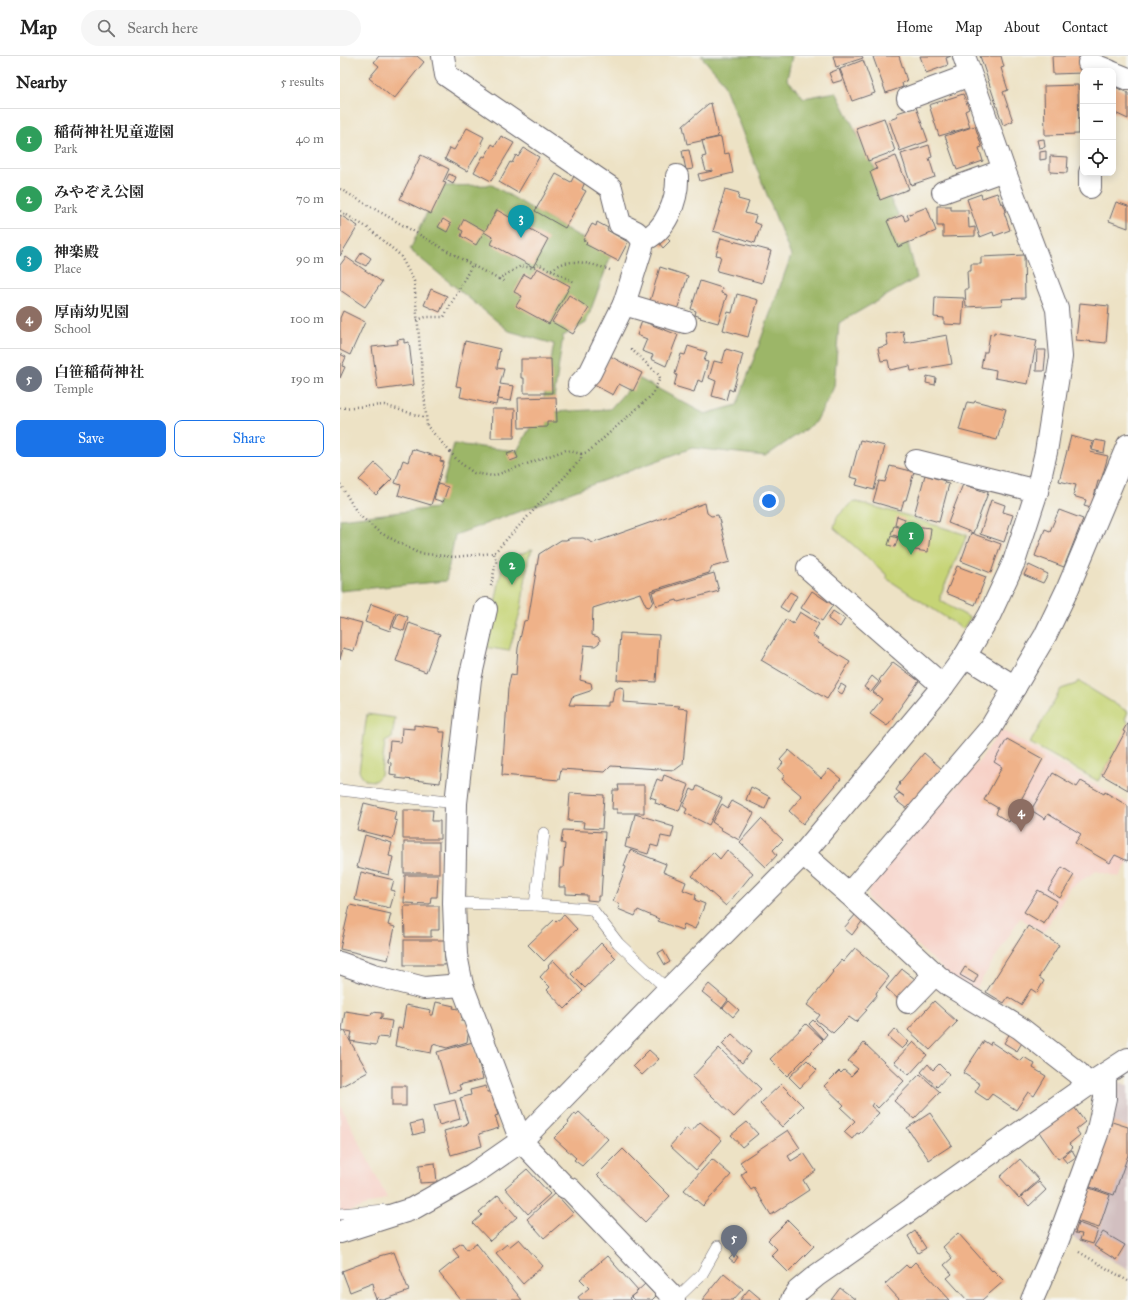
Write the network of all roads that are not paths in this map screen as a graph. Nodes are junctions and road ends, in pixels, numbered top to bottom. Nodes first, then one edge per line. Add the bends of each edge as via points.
1 (443, 56) edge
2 (1089, 63) edge
3 (967, 66) edge
4 (1102, 68) edge
5 (1116, 74) edge
6 (1128, 79) edge
7 (908, 98) dead end
8 (1004, 170) junction
9 (677, 176) dead end
10 (943, 192) dead end
11 (643, 240) junction
12 (624, 304) junction
13 (685, 322) dead end
14 (579, 385) dead end
15 (1126, 454) edge
16 (916, 461) dead end
17 (1037, 491) junction
18 (808, 568) dead end
19 (486, 610) road end
20 (965, 656) junction
21 (943, 686) junction
22 (1015, 687) junction
23 (340, 790) edge
24 (456, 803) junction
25 (544, 833) dead end
26 (803, 854) junction
27 (849, 894) junction
28 (454, 903) junction
29 (535, 905) junction
30 (340, 963) edge
31 (935, 974) junction
32 (462, 985) junction
33 (668, 990) junction
34 (908, 1002) dead end
35 (1128, 1059) edge
36 (1097, 1079) junction
37 (522, 1141) junction
38 (412, 1209) junction
39 (340, 1214) edge
40 (340, 1232) edge
41 (718, 1246) dead end
42 (675, 1300) edge
43 (792, 1300) edge
44 (1032, 1300) edge

1 - 11 street via 446,76 611,188 620,224 636,232
2 - 4 street
3 - 7 street
3 - 8 street
5 - 6 street
8 - 10 street
8 - 17 street via 1057,309 1061,357
9 - 11 street via 677,188 666,220 654,234
11 - 12 street
12 - 13 street
12 - 14 street via 590,373
15 - 22 street via 1055,616
16 - 17 street
17 - 20 street via 1014,562 989,616
18 - 21 street
19 - 24 street via 470,679
20 - 21 street
20 - 22 street
21 - 26 street
22 - 27 street via 990,729
23 - 24 lane
24 - 28 street
25 - 29 lane
26 - 27 street
26 - 33 street
27 - 31 street
28 - 29 lane
28 - 32 street via 456,955
29 - 33 lane via 592,909 618,943
30 - 32 street via 424,988
31 - 34 street
31 - 36 street via 950,986 1020,1028 1078,1073
32 - 37 street
33 - 37 street
35 - 36 street
36 - 43 street via 816,1276 798,1291
36 - 44 street via 1105,1098 1097,1134 1058,1240
37 - 38 street via 472,1175
37 - 42 street
38 - 39 lane
38 - 40 street
41 - 42 lane via 702,1274

